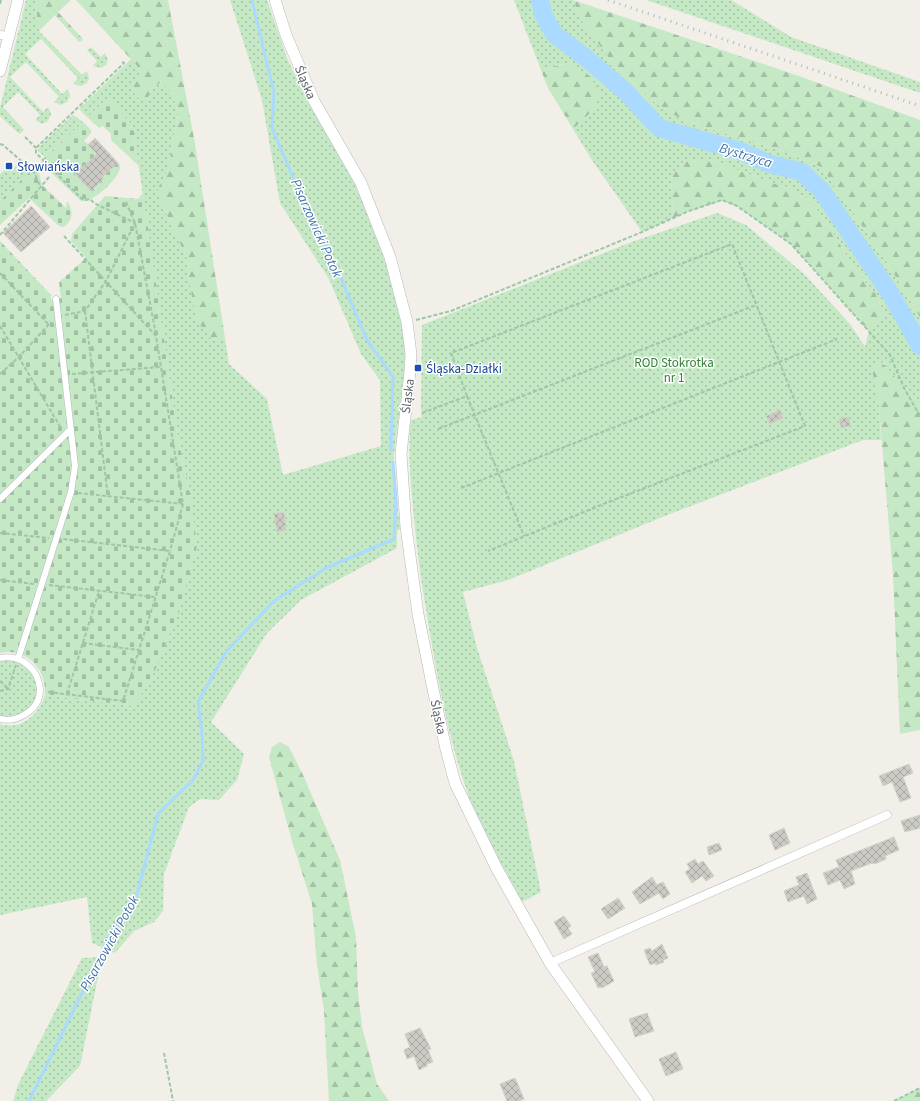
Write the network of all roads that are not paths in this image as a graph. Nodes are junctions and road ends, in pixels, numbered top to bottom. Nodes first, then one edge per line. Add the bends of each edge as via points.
1 (18, 0) edge
2 (275, 0) edge
3 (4, 36) edge
4 (0, 71) edge
5 (56, 299) dead end
6 (71, 429) junction
7 (0, 499) edge
8 (0, 658) edge
9 (18, 658) junction
10 (0, 719) edge
11 (887, 815) dead end
12 (550, 964) junction
13 (648, 1101) edge

1 - 3 street
2 - 12 street, Śląska via 286,35 314,101 361,183 390,257 407,322 411,355 401,454 406,527 418,614 432,688 455,783 497,869
3 - 4 street
5 - 6 street
6 - 7 street
6 - 9 street via 75,466 71,492
8 - 9 street
9 - 10 street via 31,667 40,691 30,711 19,718
11 - 12 street
12 - 13 street, Śląska

